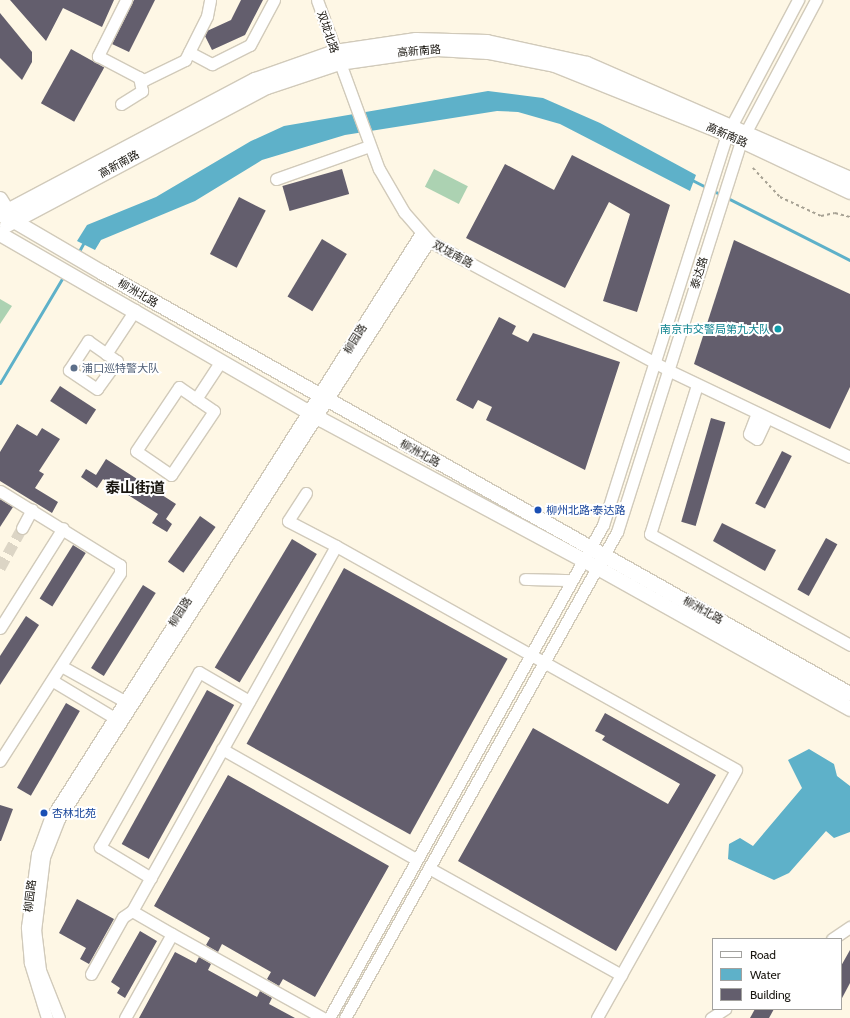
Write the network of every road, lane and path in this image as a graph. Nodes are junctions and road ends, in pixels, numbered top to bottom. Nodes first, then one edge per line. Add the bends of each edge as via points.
1 (126, 0) edge
2 (210, 0) edge
3 (274, 0) edge
4 (317, 0) edge
5 (798, 0) edge
6 (816, 0) edge
7 (189, 52) junction
8 (337, 58) junction
9 (140, 77) junction
10 (121, 104) dead end
11 (729, 130) junction
12 (743, 136) junction
13 (368, 144) junction
14 (753, 168) dead end
15 (276, 179) dead end
16 (850, 179) edge
17 (850, 192) edge
18 (5, 212) edge
19 (850, 217) edge
20 (0, 229) edge
21 (0, 234) edge
22 (425, 237) junction
23 (135, 310) junction
24 (106, 354) dead end
25 (221, 361) junction
26 (654, 363) junction
27 (670, 371) junction
28 (697, 385) junction
29 (196, 399) junction
30 (323, 399) junction
31 (313, 415) junction
32 (850, 457) edge
33 (0, 491) edge
34 (306, 493) dead end
35 (32, 509) junction
36 (22, 528) tunnel mouth
37 (63, 528) junction
38 (336, 546) junction
39 (589, 546) junction
40 (582, 559) junction
41 (601, 561) junction
42 (525, 579) dead end
43 (570, 580) junction
44 (0, 628) edge
45 (850, 645) edge
46 (530, 653) junction
47 (545, 661) junction
48 (63, 666) junction
49 (53, 681) junction
50 (850, 694) edge
51 (249, 701) junction
52 (126, 703) junction
53 (850, 709) edge
54 (116, 719) junction
55 (222, 749) junction
56 (0, 761) edge
57 (419, 854) junction
58 (435, 857) junction
59 (411, 869) junction
60 (427, 872) junction
61 (151, 878) junction
62 (132, 911) junction
63 (850, 927) edge
64 (172, 934) junction
65 (834, 938) edge
66 (91, 974) dead end
67 (621, 975) junction
68 (723, 1010) edge
69 (47, 1018) edge
70 (59, 1018) edge
71 (125, 1018) edge
72 (323, 1018) edge
73 (329, 1018) edge
74 (345, 1018) edge
75 (597, 1018) edge
76 (711, 1018) edge

1 - 9 street via 98,56
2 - 7 street via 207,16
3 - 7 street via 250,45 212,64
4 - 8 street, 双垅北路
5 - 11 street, 泰达路
6 - 12 street, 泰达路
7 - 9 street via 185,60 144,80
8 - 11 main road, 高新南路 via 437,49 514,57 555,65
8 - 13 street, 双垅南路
8 - 18 main road, 高新南路 via 246,97
9 - 10 street via 142,91
11 - 12 main road, 高新南路
11 - 26 street, 泰达路
12 - 16 main road, 高新南路
12 - 17 main road, 高新南路
12 - 27 street, 泰达路
13 - 15 street
13 - 22 street, 双垅南路 via 394,197
14 - 19 path via 780,197 821,216 842,214
18 - 20 main road, 高新南路
18 - 30 main road, 柳洲北路 via 48,242
21 - 23 main road, 柳洲北路 via 40,254
22 - 26 street, 双垅南路
22 - 30 street, 柳园路
23 - 24 street
23 - 25 main road, 柳洲北路
25 - 29 street
25 - 31 main road, 柳洲北路
26 - 27 street, 双垅南路
26 - 39 street, 泰达路 via 603,525
27 - 28 street, 双垅南路
27 - 41 street, 泰达路 via 617,532
28 - 32 street, 双垅南路
28 - 45 street via 650,534
29 - 29 street via 178,387 136,451 171,475 214,411
30 - 31 street, 柳园路
30 - 39 main road, 柳洲北路
31 - 40 main road, 柳洲北路
31 - 52 street, 柳园路
33 - 35 street
34 - 38 street via 288,521
35 - 36 street
35 - 37 street
37 - 44 street
37 - 48 street via 115,558 120,573
38 - 46 street
38 - 51 street
39 - 40 street, 泰达路
39 - 41 main road, 柳洲北路
40 - 41 main road, 柳洲北路
40 - 43 street, 泰达路
41 - 47 street, 泰达路
41 - 50 main road, 柳洲北路
41 - 53 main road, 柳洲北路
42 - 43 street
43 - 46 street, 泰达路
46 - 47 street
46 - 57 street, 泰达路
47 - 58 street, 泰达路
47 - 67 street via 736,770
48 - 49 street
48 - 52 street
49 - 54 street
49 - 56 street
51 - 55 street
51 - 61 street via 199,672 100,847
52 - 54 street, 柳园路
54 - 69 street, 柳园路 via 50,819 36,854 27,906 28,945 34,982
54 - 70 street, 柳园路 via 59,819 44,857 35,931 40,970
55 - 57 street
55 - 61 street
57 - 58 street
57 - 59 street, 泰达路
58 - 60 street, 泰达路
59 - 60 street
59 - 73 street, 泰达路
60 - 67 street
60 - 74 street, 泰达路
61 - 62 street
62 - 64 street
62 - 66 street via 123,917
63 - 65 street
64 - 71 street
64 - 72 street
67 - 75 street
68 - 76 street

